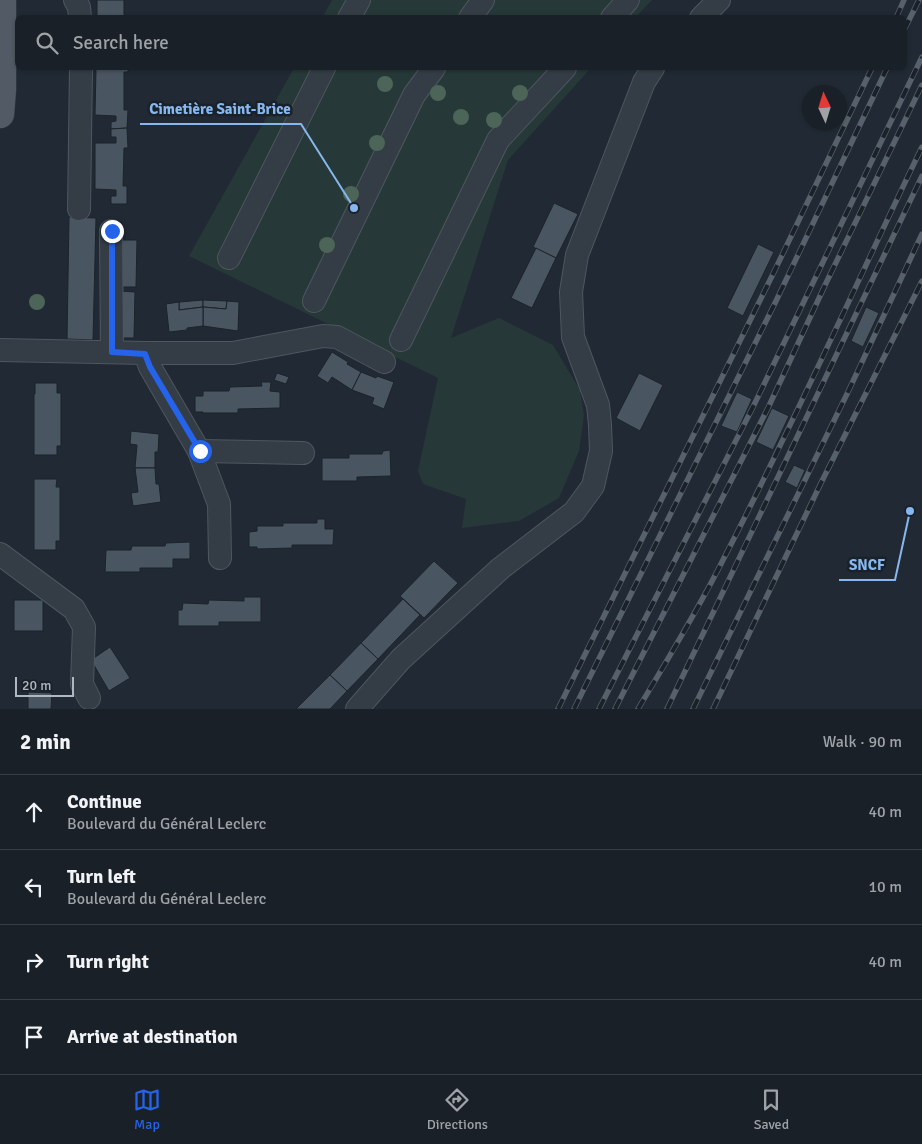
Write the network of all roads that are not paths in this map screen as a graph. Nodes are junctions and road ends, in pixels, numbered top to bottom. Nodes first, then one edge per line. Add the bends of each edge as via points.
1 (2, 0) edge
2 (75, 0) edge
3 (358, 0) edge
4 (483, 0) edge
5 (628, 0) edge
6 (719, 0) edge
7 (80, 15) edge
8 (350, 15) edge
9 (472, 15) edge
10 (615, 15) edge
11 (704, 15) edge
12 (81, 70) edge
13 (323, 70) edge
14 (433, 70) edge
15 (564, 70) edge
16 (652, 70) edge
17 (0, 114) edge
18 (79, 210) dead end
19 (112, 231) dead end
20 (229, 258) dead end
21 (314, 301) dead end
22 (400, 340) dead end
23 (0, 350) edge
24 (112, 352) junction
25 (145, 354) junction
26 (384, 362) dead end
27 (200, 451) junction
28 (303, 454) dead end
29 (0, 554) edge
30 (220, 558) dead end
31 (89, 698) dead end
32 (357, 709) edge

1 - 17 main road
2 - 7 street
3 - 8 street
4 - 9 street
5 - 10 street
6 - 11 street
12 - 18 street
13 - 20 street
14 - 21 street via 414,95
15 - 22 street via 498,140
16 - 32 street via 644,82 578,255 571,292 573,337 598,405 601,451 592,486 574,512 501,568 401,659
19 - 24 street
23 - 24 street
24 - 25 street
25 - 26 street via 233,352 324,336 337,337
25 - 27 street
27 - 28 street
27 - 30 street via 219,504
29 - 31 street via 74,609 84,627 82,684

